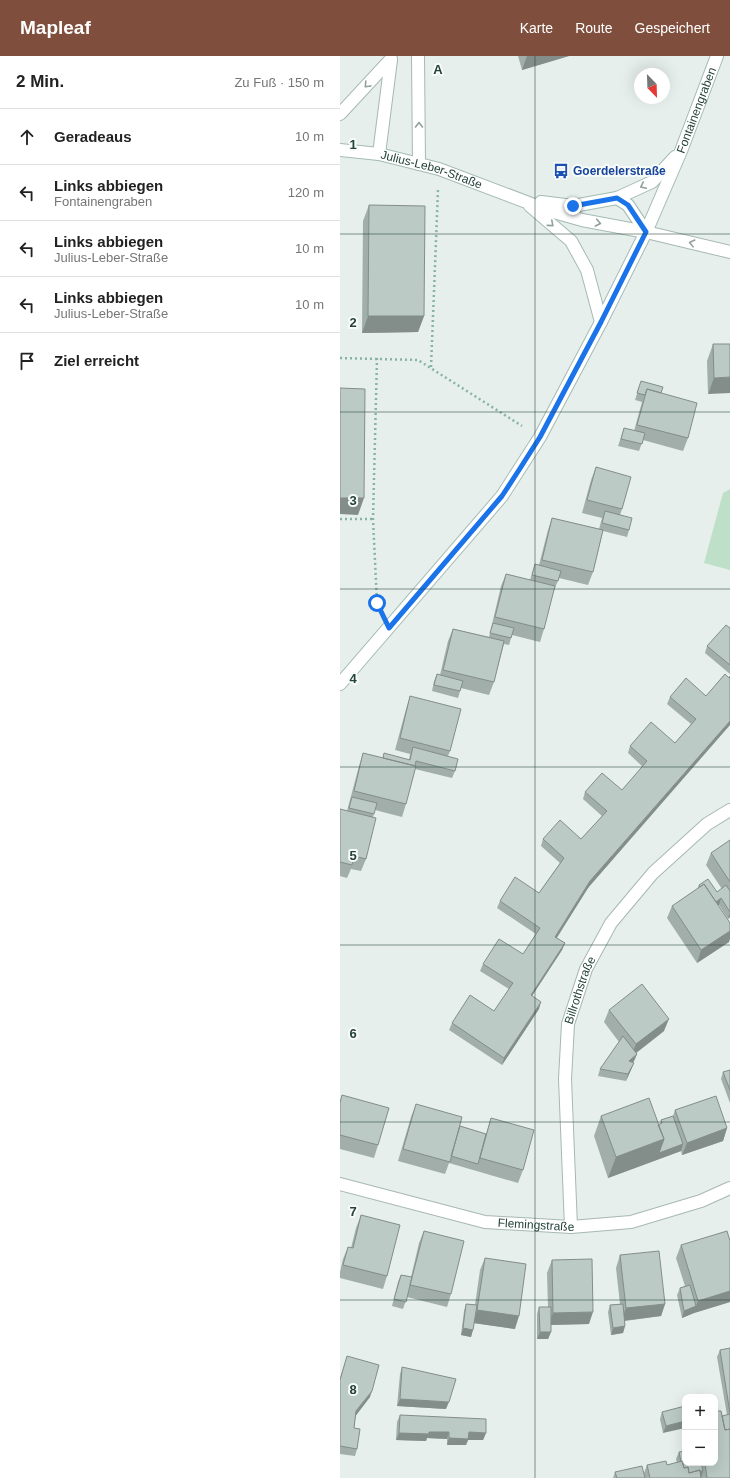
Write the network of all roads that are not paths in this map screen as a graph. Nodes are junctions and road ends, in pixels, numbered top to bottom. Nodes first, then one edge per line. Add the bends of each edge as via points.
1 (418, 56) edge
2 (717, 56) edge
3 (392, 58) edge
4 (340, 114) edge
5 (340, 150) edge
6 (681, 151) junction
7 (379, 154) junction
8 (419, 164) junction
9 (617, 198) junction
10 (521, 199) junction
11 (646, 232) junction
12 (730, 252) edge
13 (601, 322) junction
14 (340, 684) edge
15 (730, 810) edge
16 (340, 1184) edge
17 (730, 1188) edge
18 (571, 1227) junction

8 -> 1 street
2 - 6 street, Fontainengraben
3 -> 4 street
3 - 7 street
5 - 7 street, Julius-Leber-Straße
6 -> 9 street, Julius-Leber-Straße via 652,182
6 - 11 street, Fontainengraben
7 - 8 street, Julius-Leber-Straße
8 - 10 street, Julius-Leber-Straße
9 - 10 street, Julius-Leber-Straße via 573,206
9 - 11 street via 628,205
10 -> 11 street, Julius-Leber-Straße via 582,220
10 -> 13 street, Julius-Leber-Straße via 571,242 587,270
12 -> 11 street, Julius-Leber-Straße
11 - 13 street, Fontainengraben
13 - 14 street, Fontainengraben via 540,437 502,496
15 - 18 street, Billrothstraße via 707,824 653,873 611,923 586,969 568,1024 565,1079
16 - 18 street, Flemingstraße via 485,1222
17 - 18 street, Flemingstraße via 701,1201 631,1222

